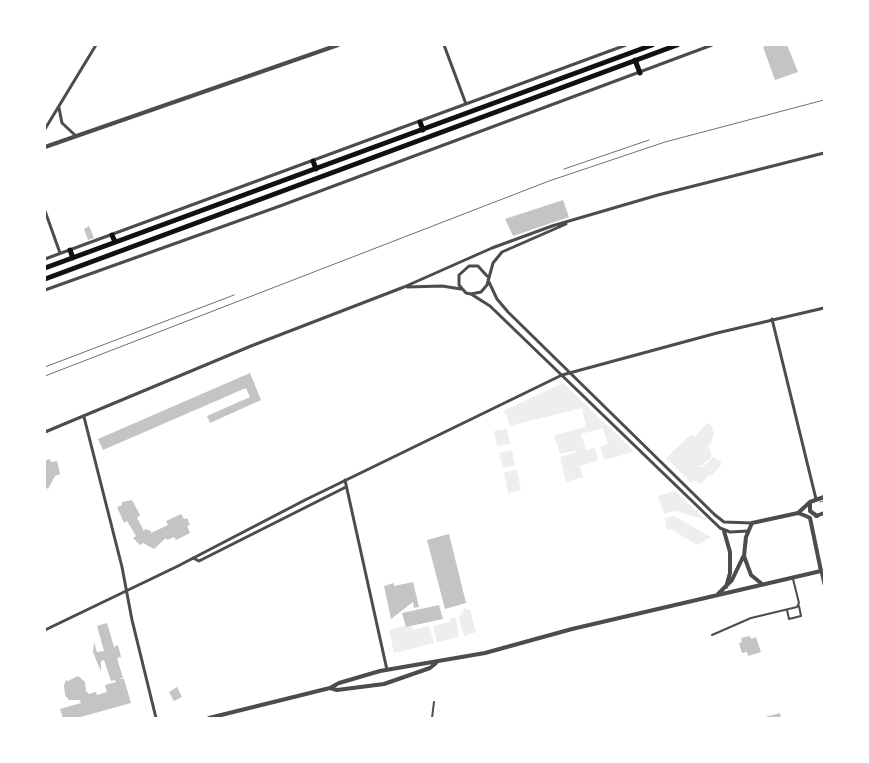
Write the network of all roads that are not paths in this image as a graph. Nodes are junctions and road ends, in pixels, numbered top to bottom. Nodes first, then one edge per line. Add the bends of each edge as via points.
1 (96, 45) edge
2 (338, 45) edge
3 (444, 45) edge
4 (626, 45) edge
5 (652, 45) edge
6 (677, 45) edge
7 (712, 45) edge
8 (635, 60) junction
9 (640, 73) junction
10 (466, 104) junction
11 (59, 108) junction
12 (420, 122) junction
13 (45, 129) edge
14 (423, 130) junction
15 (76, 136) junction
16 (45, 147) edge
17 (824, 153) edge
18 (313, 161) junction
19 (316, 169) junction
20 (45, 211) edge
21 (569, 222) junction
22 (112, 235) junction
23 (116, 242) junction
24 (70, 250) junction
25 (60, 253) junction
26 (72, 258) junction
27 (45, 259) edge
28 (462, 260) junction
29 (45, 268) edge
30 (465, 268) junction
31 (488, 278) junction
32 (45, 279) edge
33 (404, 287) junction
34 (462, 289) junction
35 (45, 290) edge
36 (471, 294) junction
37 (824, 308) edge
38 (772, 319) junction
39 (570, 372) junction
40 (562, 375) junction
41 (606, 408) junction
42 (601, 413) junction
43 (84, 417) junction
44 (45, 432) edge
45 (640, 442) junction
46 (635, 447) junction
47 (345, 480) junction
48 (346, 486) junction
49 (824, 497) edge
50 (816, 499) junction
51 (810, 502) junction
52 (798, 513) junction
53 (824, 513) edge
54 (817, 516) junction
55 (810, 518) junction
56 (724, 522) junction
57 (752, 523) junction
58 (722, 530) junction
59 (748, 531) junction
60 (744, 556) junction
61 (193, 558) junction
62 (821, 571) junction
63 (792, 577) junction
64 (762, 584) junction
65 (824, 584) edge
66 (726, 587) junction
67 (125, 591) junction
68 (717, 595) junction
69 (799, 606) junction
70 (787, 610) junction
71 (45, 630) edge
72 (712, 635) dead end
73 (436, 663) junction
74 (387, 671) junction
75 (370, 675) junction
76 (390, 680) junction
77 (373, 684) junction
78 (330, 688) junction
79 (434, 702) dead end
80 (156, 718) edge
81 (209, 718) edge
82 (432, 718) edge

1 - 11 street
2 - 15 street
3 - 10 street
4 - 10 street
5 - 14 main road
6 - 8 main road
7 - 9 street
8 - 9 main road
8 - 32 main road
9 - 35 street
10 - 12 street
11 - 13 street
11 - 15 street via 62,123
12 - 14 main road
12 - 18 street
14 - 19 main road
15 - 16 street
17 - 21 street via 658,195
18 - 19 main road
18 - 22 street
19 - 23 main road
20 - 25 street
21 - 28 street
21 - 31 street via 502,252 492,264
22 - 23 main road
22 - 24 street
23 - 26 main road
24 - 25 street
24 - 26 main road
25 - 27 street
26 - 29 main road
28 - 30 street
28 - 33 street
30 - 31 street via 478,266
30 - 34 street via 459,275
31 - 36 street via 484,289
31 - 39 street via 499,302
33 - 34 street
33 - 43 street
34 - 36 street
36 - 40 street via 490,306
37 - 38 street
38 - 39 street
38 - 50 street
39 - 40 street
39 - 41 street
40 - 42 street
40 - 47 street
41 - 42 street
41 - 45 street
42 - 46 street
43 - 44 street
43 - 67 street via 122,567
45 - 46 street
45 - 56 street
46 - 58 street
47 - 48 street
47 - 61 street
48 - 61 street via 199,561
48 - 74 street
49 - 50 street
50 - 51 street
51 - 52 street
51 - 54 street via 810,511
52 - 55 street
52 - 57 street
53 - 54 street
54 - 55 street
55 - 62 street
56 - 57 street
56 - 58 street
57 - 59 street
58 - 59 street
58 - 66 street via 729,543 730,573
59 - 60 street
60 - 64 street via 751,575
60 - 66 street
61 - 67 street
62 - 63 street
62 - 65 street
63 - 64 street
63 - 69 lane
64 - 68 street
66 - 68 street
67 - 71 street
67 - 80 street
68 - 73 street
69 - 70 lane
69 - 70 lane via 801,616 789,619
70 - 72 lane via 751,618
73 - 74 street via 424,662
73 - 76 street via 430,668
74 - 75 street
74 - 76 street
75 - 77 street
75 - 78 street
76 - 77 street via 384,684
77 - 78 street via 337,690
78 - 81 street
79 - 82 lane

